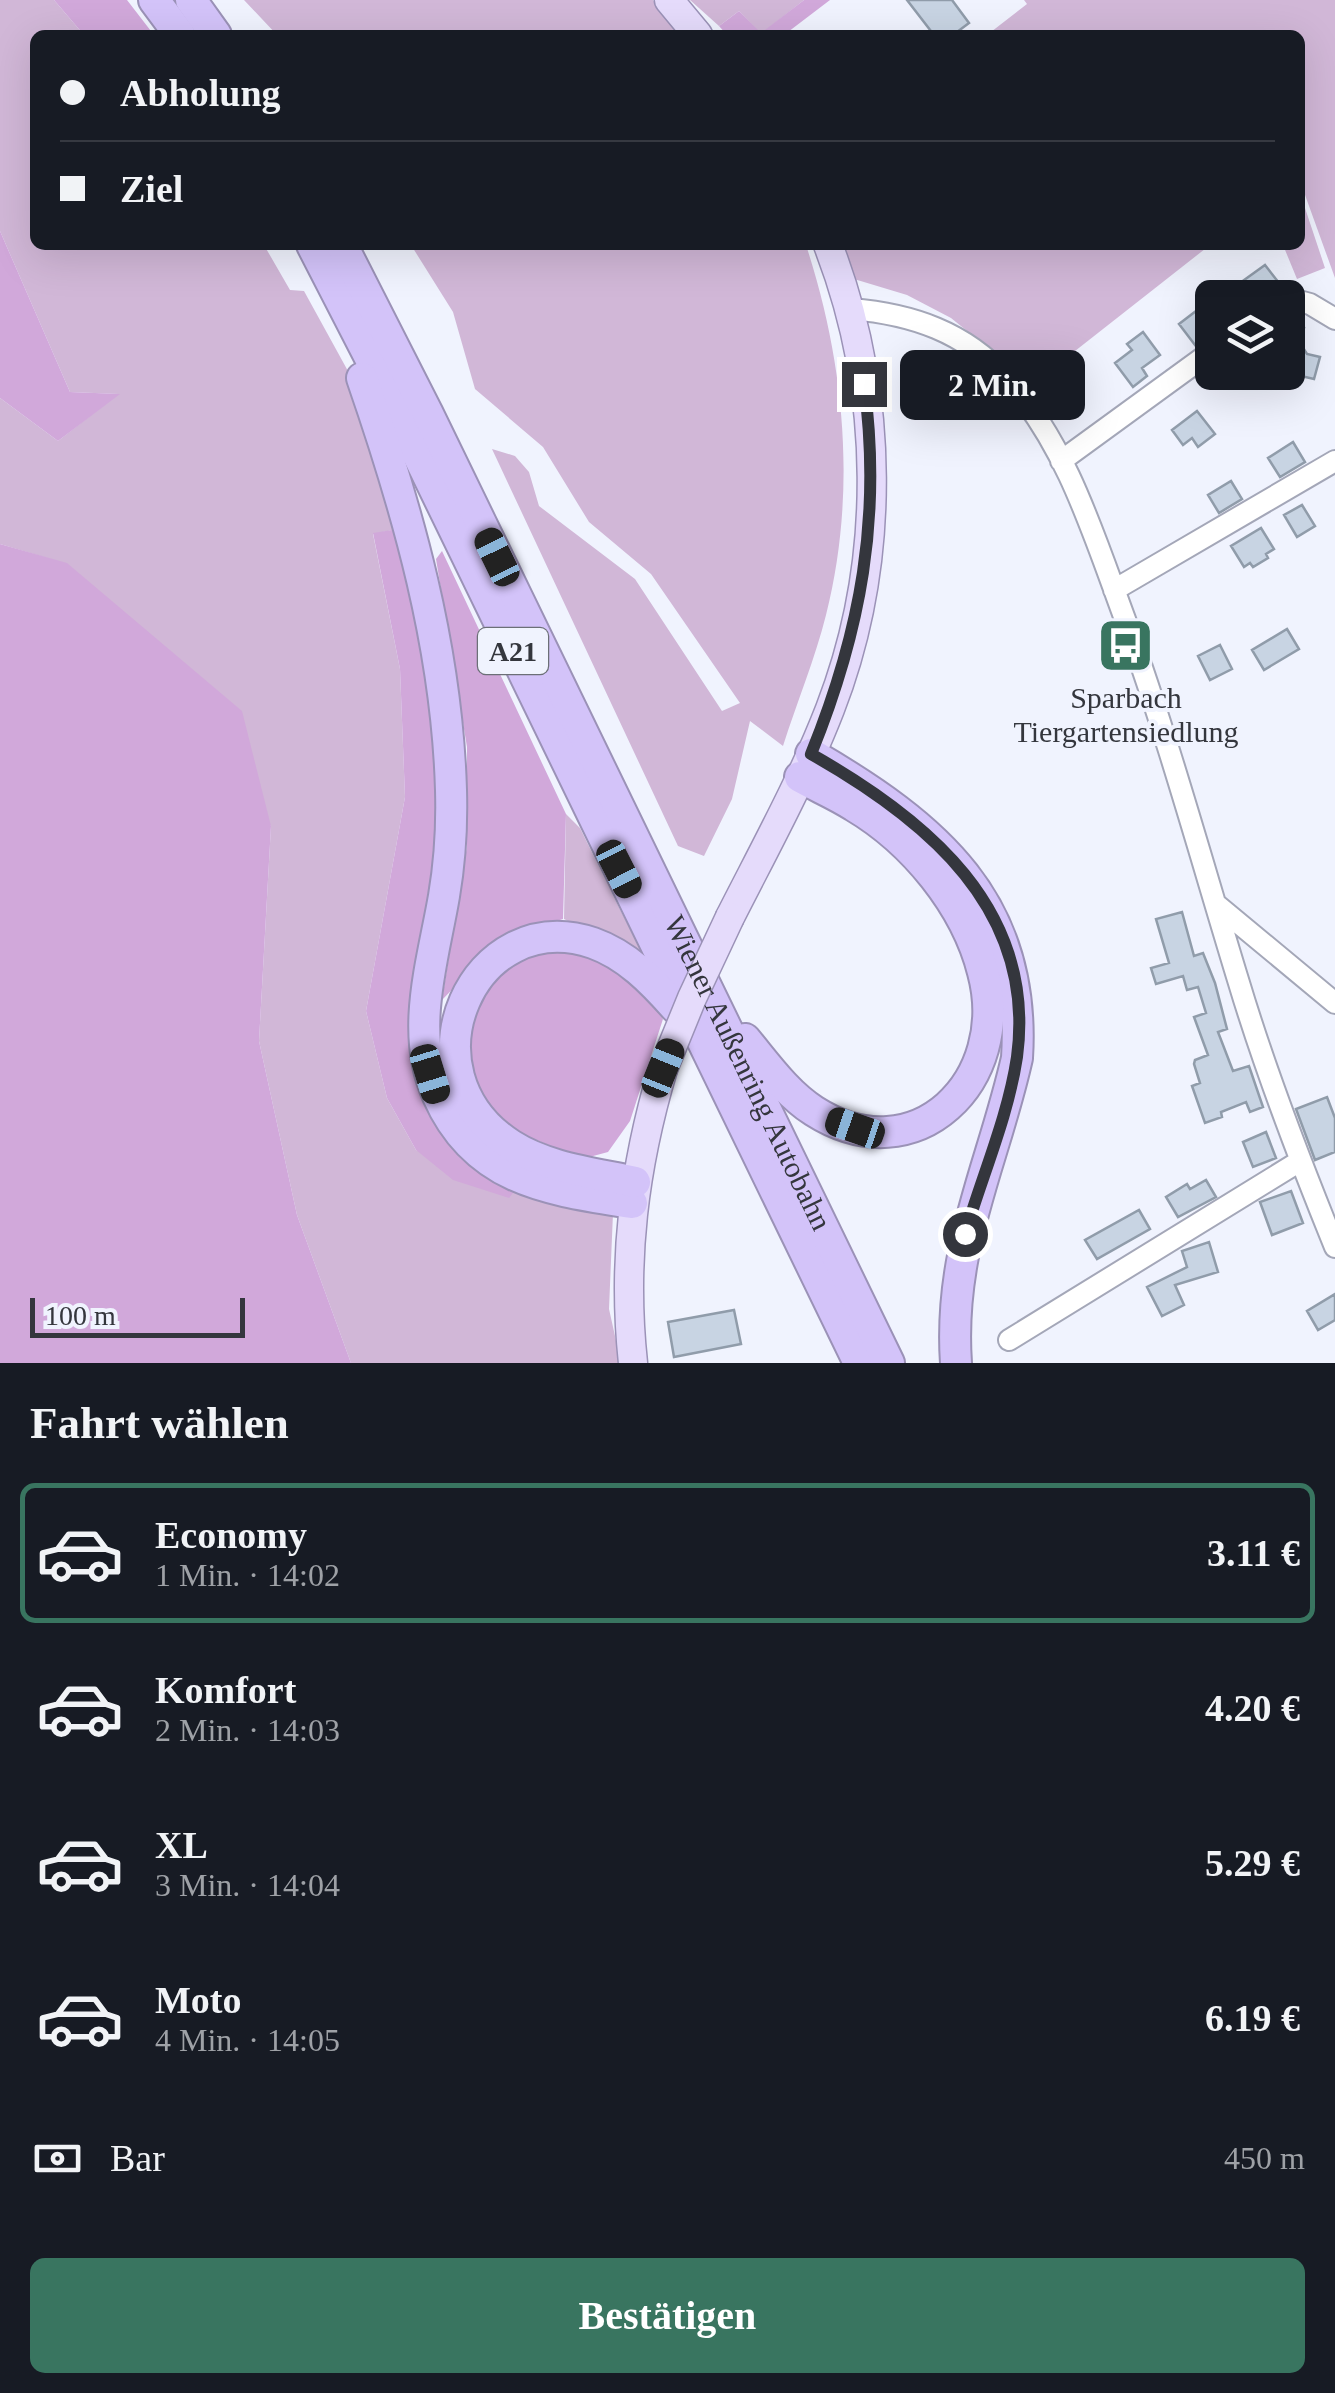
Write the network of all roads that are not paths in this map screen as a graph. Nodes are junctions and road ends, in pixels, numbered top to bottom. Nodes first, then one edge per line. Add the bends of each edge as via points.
1 (154, 0) edge
2 (191, 0) edge
3 (669, 0) edge
4 (176, 30) edge
5 (212, 30) edge
6 (694, 30) edge
7 (830, 250) edge
8 (326, 254) edge
9 (1305, 303) edge
10 (852, 309) junction
11 (1335, 319) edge
12 (1195, 362) edge
13 (1061, 461) junction
14 (1335, 462) edge
15 (1114, 590) junction
16 (806, 766) junction
17 (1218, 906) junction
18 (713, 998) junction
19 (1335, 1003) edge
20 (698, 1032) junction
21 (1300, 1161) junction
22 (634, 1193) junction
23 (1328, 1207) edge
24 (1335, 1247) edge
25 (1008, 1340) dead end
26 (634, 1363) edge
27 (860, 1363) edge
28 (889, 1363) edge
29 (956, 1363) edge

1 - 4 highway
2 - 5 highway
3 - 6 main road
7 - 10 main road
8 - 18 highway, Wiener Außenring Autobahn / A21 via 428,414
8 - 20 highway, Wiener Außenring Autobahn / A21
8 - 22 highway via 404,508 442,683 452,818 424,1020 437,1094 470,1145 504,1172 544,1188
9 - 11 street
10 - 13 street via 908,317 978,351 1023,396
10 - 16 main road via 868,412 870,517 857,619
12 - 13 street
13 - 15 street
14 - 15 street
15 - 17 street
16 - 18 highway via 884,826 947,895 972,942 988,994 981,1060 962,1093 932,1117 895,1130 855,1128 794,1095
16 - 22 main road, bridge via 663,1068
16 - 29 highway via 886,799 936,842 992,916 1013,972 1016,1058 965,1234 955,1301
17 - 19 street
17 - 21 street
18 - 28 highway, Wiener Außenring Autobahn / A21
20 - 22 highway via 635,966 576,938 520,946 487,967 464,1000 455,1060 480,1117 532,1156
20 - 27 highway, Wiener Außenring Autobahn / A21
21 - 23 street
21 - 25 street
22 - 26 main road via 627,1309
23 - 24 street

